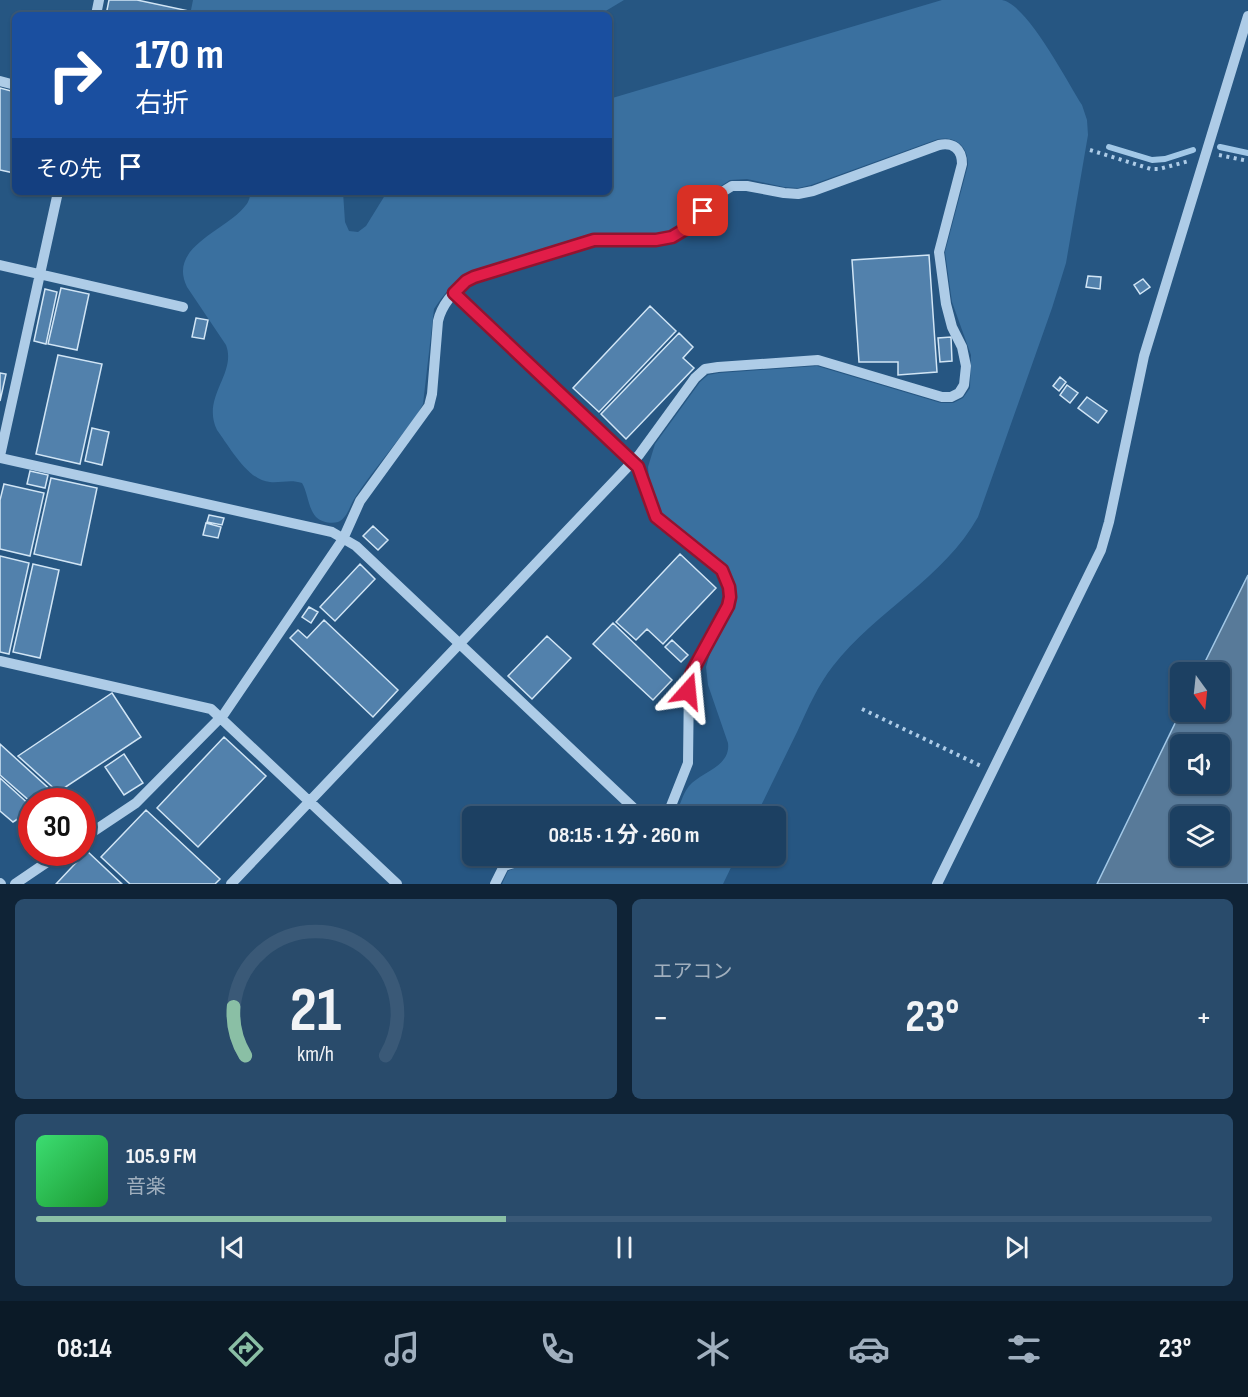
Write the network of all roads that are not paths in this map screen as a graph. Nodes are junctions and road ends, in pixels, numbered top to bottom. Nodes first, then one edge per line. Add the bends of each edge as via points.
1 (1248, 16) edge
2 (57, 195) edge
3 (0, 265) edge
4 (40, 274) junction
5 (454, 293) junction
6 (183, 307) dead end
7 (0, 457) edge
8 (632, 462) junction
9 (343, 539) junction
10 (459, 644) junction
11 (0, 662) edge
12 (221, 718) junction
13 (309, 801) junction
14 (631, 806) edge
15 (671, 806) edge
16 (96, 830) edge
17 (41, 866) edge
18 (507, 866) edge
19 (15, 884) edge
20 (231, 884) edge
21 (397, 884) edge
22 (495, 884) edge
23 (937, 884) edge

1 - 23 street via 1144,356 1101,550
2 - 4 street
3 - 4 street
4 - 6 street
4 - 7 street
5 - 8 street
5 - 8 street via 474,277 580,243 672,237 732,186 798,194 939,145 953,145 959,150 962,164 939,252 948,315 965,356 964,385 959,393 942,397 818,360 718,366 705,369 695,378
5 - 9 street via 438,321 429,406 360,501
7 - 9 street via 332,532
8 - 10 street
8 - 15 street via 638,467 656,517 722,570 729,587 728,606 689,680 688,763
9 - 10 street via 356,546
9 - 12 street
10 - 13 street
10 - 14 street
11 - 12 street via 211,709
12 - 13 street
12 - 16 street via 136,803
13 - 20 street
13 - 21 street
17 - 19 street
18 - 22 street

